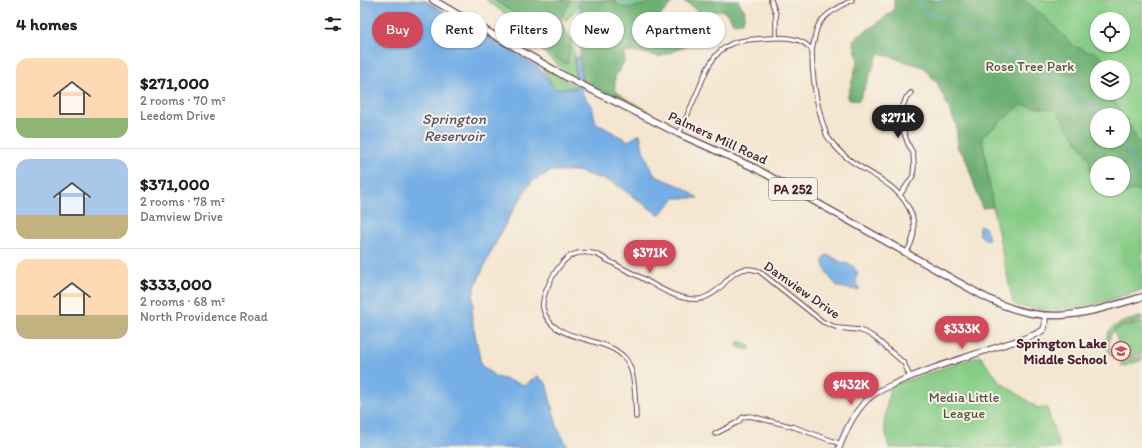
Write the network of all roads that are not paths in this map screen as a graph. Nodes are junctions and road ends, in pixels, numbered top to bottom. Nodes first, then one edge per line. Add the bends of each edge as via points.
1 (433, 0) edge
2 (771, 0) edge
3 (852, 0) edge
4 (776, 38) junction
5 (812, 50) junction
6 (911, 93) dead end
7 (679, 134) junction
8 (900, 195) junction
9 (906, 253) junction
10 (1142, 297) edge
11 (1046, 316) junction
12 (910, 377) junction
13 (636, 417) dead end
14 (715, 434) dead end
15 (840, 446) edge

1 - 7 main road, Palmers Mill Road / PA 252 via 589,90
2 - 4 street via 776,14
3 - 5 street via 822,20 817,27
4 - 5 street via 798,40
4 - 7 street via 742,41 718,53 709,64
5 - 8 street via 816,100 827,136 850,160
6 - 8 street via 902,106 900,121 913,153 913,176
7 - 9 main road, Palmers Mill Road / PA 252 via 755,168
8 - 9 street via 909,208 915,231
9 - 11 main road, Palmers Mill Road / PA 252 via 1016,311
10 - 11 main road, PA 252 via 1085,313
11 - 12 main road via 1045,327 1040,332
12 - 13 street, Damview Drive via 904,363 875,338 859,330 838,328 823,322 759,271 751,268 742,269 734,273 716,292 701,299 687,299 669,294 596,254 578,252 561,264 545,292 542,302 546,316 559,330 605,345 626,358 631,367
12 - 15 main road via 868,398 854,416
14 - 15 street via 743,417 750,416 794,427

